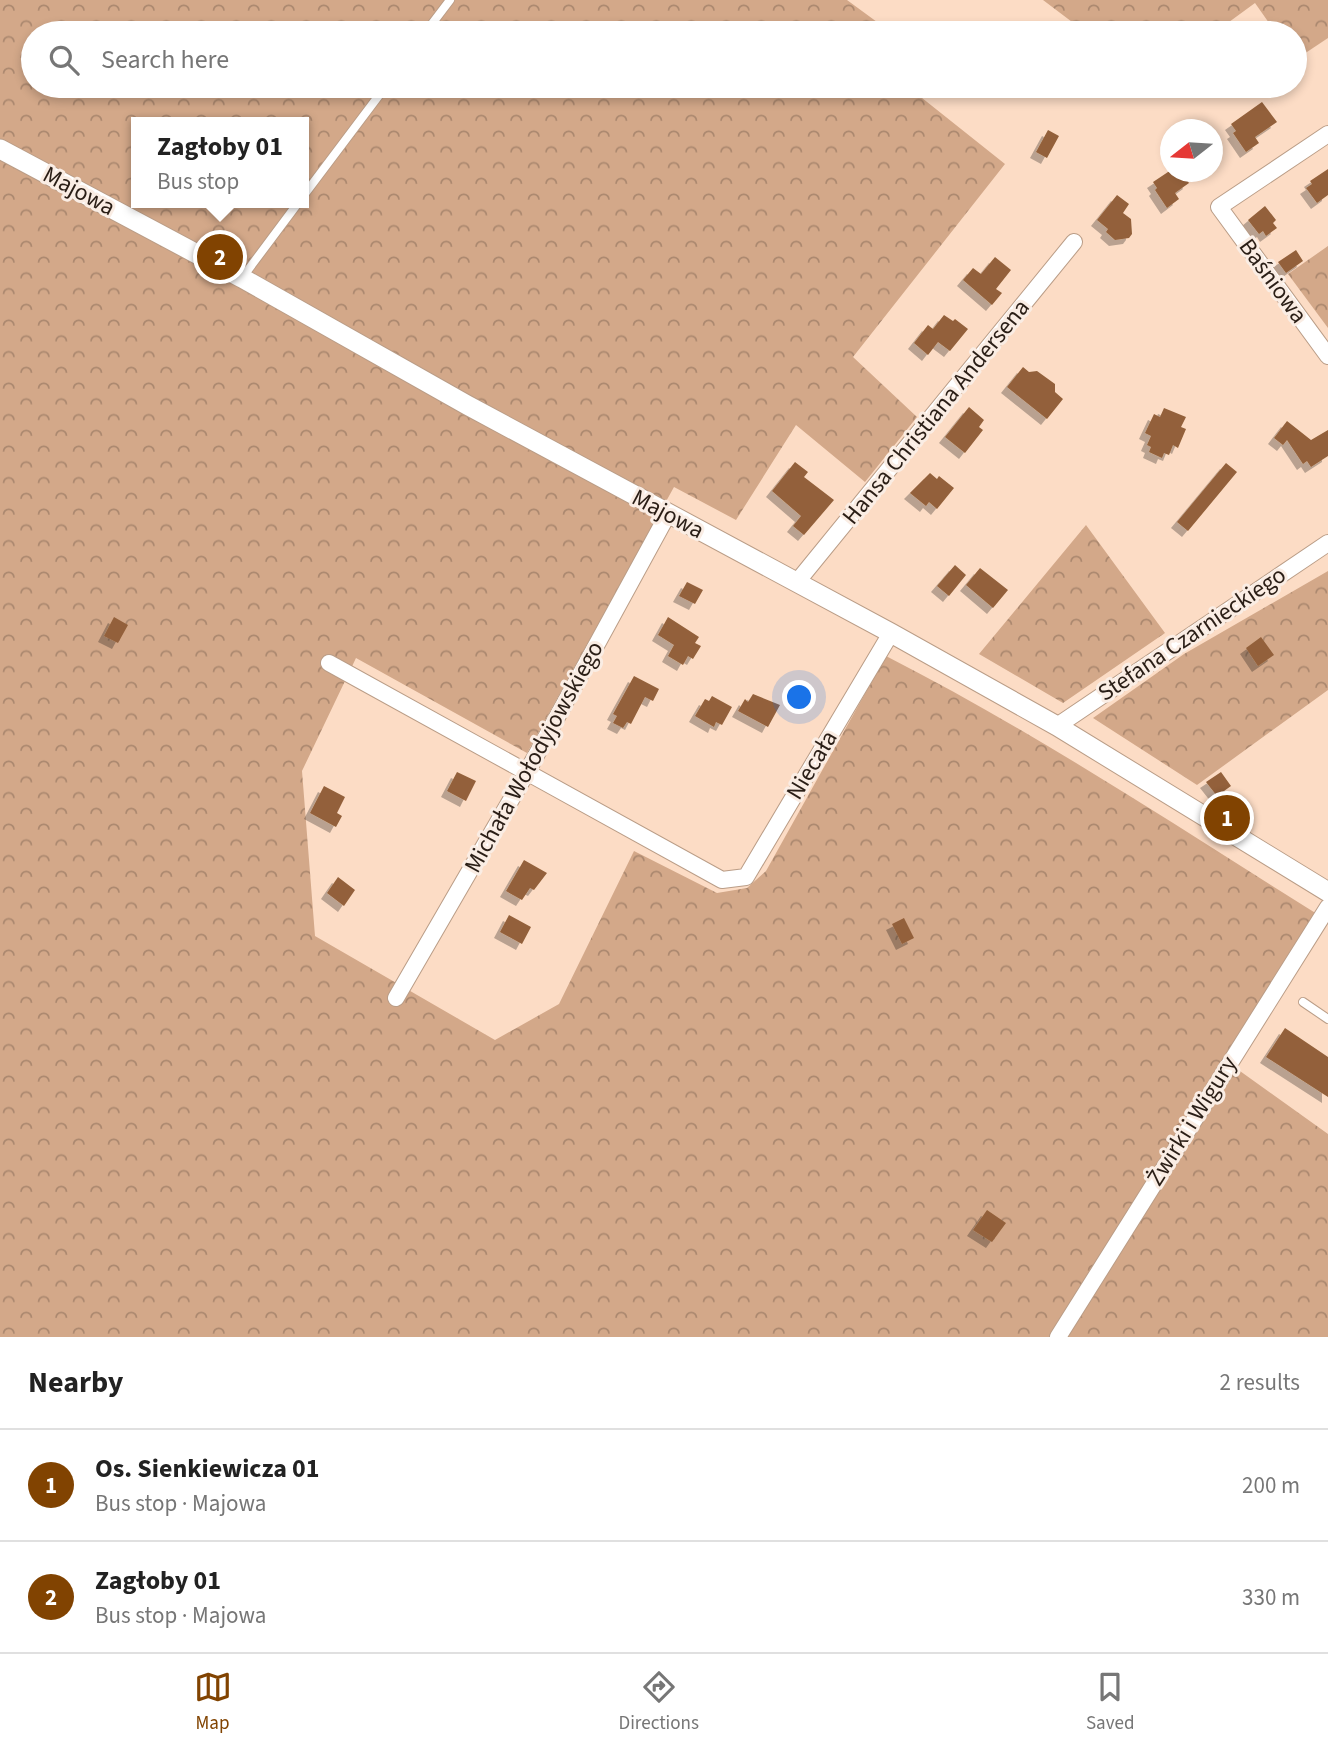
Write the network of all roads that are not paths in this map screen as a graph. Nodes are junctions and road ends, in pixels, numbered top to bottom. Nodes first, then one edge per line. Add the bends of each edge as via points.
1 (450, 0) edge
2 (434, 21) edge
3 (377, 98) edge
4 (1328, 134) edge
5 (0, 149) edge
6 (309, 188) edge
7 (294, 208) edge
8 (1074, 242) dead end
9 (242, 278) junction
10 (1328, 356) edge
11 (668, 514) junction
12 (1328, 543) edge
13 (797, 582) junction
14 (891, 633) junction
15 (329, 663) dead end
16 (1057, 726) junction
17 (527, 772) junction
18 (1328, 892) edge
19 (1328, 907) edge
20 (396, 998) dead end
21 (1303, 1002) dead end
22 (1328, 1018) edge
23 (1058, 1337) edge

1 - 2 lane
3 - 6 lane
4 - 10 street, Baśniowa via 1219,207
5 - 9 street, Majowa
7 - 9 lane
8 - 13 street, Hansa Christiana Andersena
9 - 11 street, Majowa
11 - 13 street, Majowa
11 - 17 street, Michała Wołodyjowskiego
12 - 16 street, Stefana Czarnieckiego
13 - 14 street, Majowa
14 - 16 street, Majowa
14 - 17 street, Niecała via 746,877 722,880
15 - 17 street
16 - 18 street, Majowa
17 - 20 street, Michała Wołodyjowskiego
19 - 23 street, Żwirki i Wigury
21 - 22 lane

